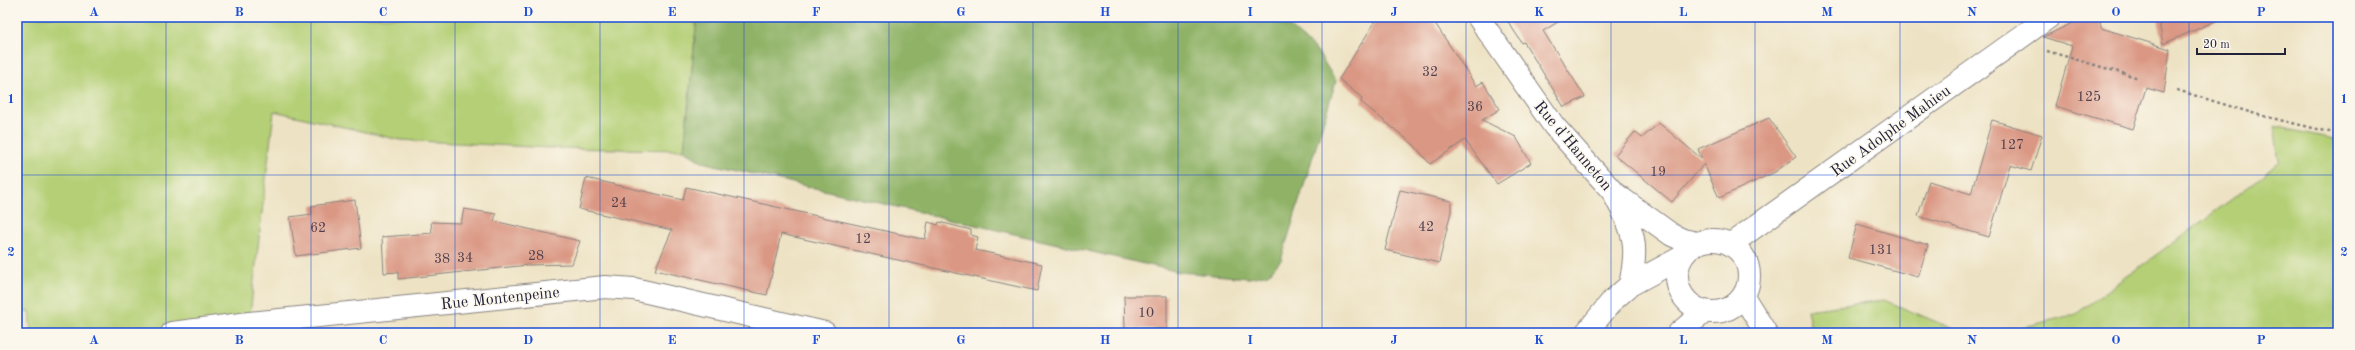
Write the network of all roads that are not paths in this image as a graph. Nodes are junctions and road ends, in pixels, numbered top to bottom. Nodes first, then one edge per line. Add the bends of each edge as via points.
1 (1478, 17) edge
2 (2049, 17) edge
3 (1614, 193) junction
4 (1697, 242) junction
5 (1731, 244) junction
6 (1680, 258) junction
7 (1630, 285) junction
8 (1743, 296) junction
9 (1704, 312) junction
10 (172, 333) edge
11 (825, 333) edge
12 (1586, 333) edge
13 (1679, 333) edge
14 (1766, 333) edge

1 - 3 street, Rue d'Hanneton via 1554,126
2 - 5 street, Rue Adolphe Mahieu
3 - 4 street, Rue d'Hanneton via 1672,234 1683,240
3 - 7 street via 1633,235 1635,260
4 - 5 street via 1720,240
4 - 6 street
5 - 8 street via 1740,252 1749,273 1748,285
6 - 7 street
6 - 9 street via 1677,266 1678,287 1692,307
7 - 12 street via 1612,301
8 - 9 street via 1726,310
8 - 14 street
9 - 13 street
10 - 11 street, Rue Montenpeine via 605,287 634,289

